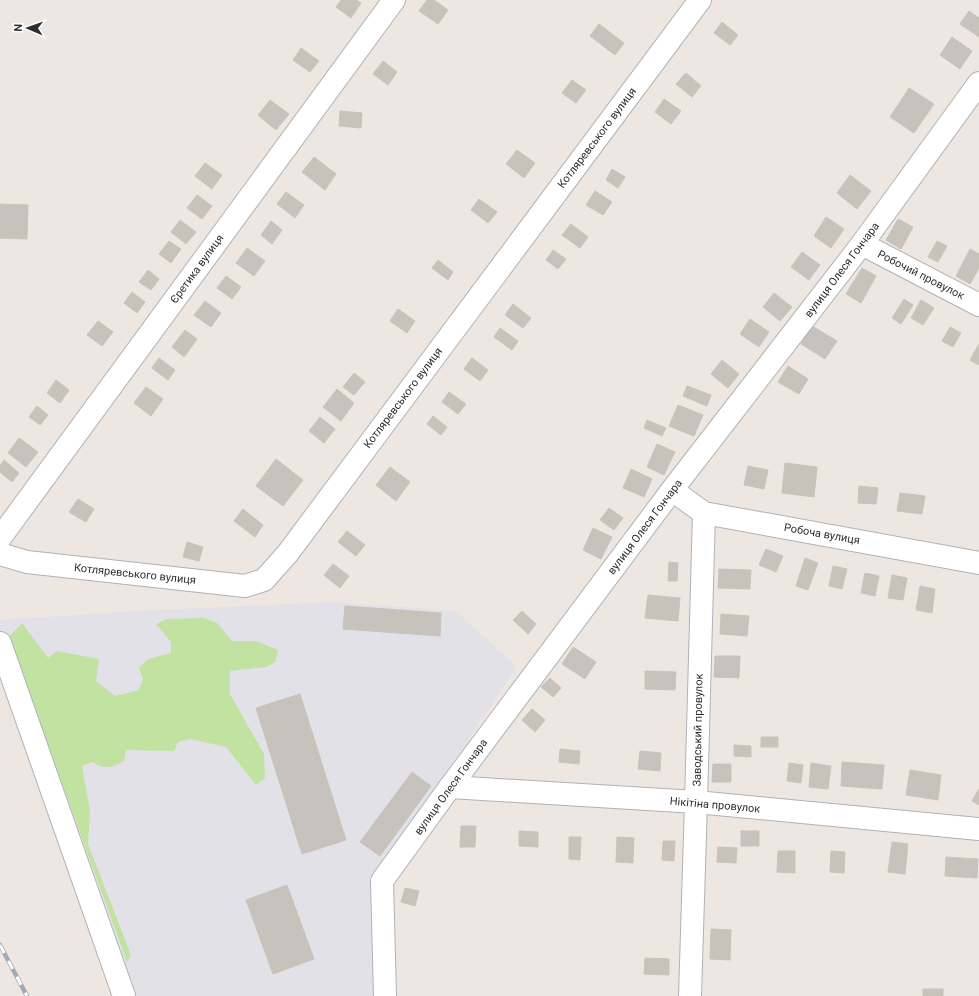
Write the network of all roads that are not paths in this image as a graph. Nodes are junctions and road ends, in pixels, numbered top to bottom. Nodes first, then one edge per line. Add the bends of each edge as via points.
1 (394, 0) edge
2 (700, 0) edge
3 (979, 83) edge
4 (862, 244) junction
5 (979, 305) edge
6 (672, 490) junction
7 (704, 513) junction
8 (0, 538) edge
9 (0, 554) edge
10 (979, 563) edge
11 (0, 643) edge
12 (450, 787) junction
13 (696, 802) junction
14 (979, 829) edge
15 (124, 996) edge
16 (385, 996) edge
17 (690, 996) edge

1 - 8 street, Єретика вулиця
2 - 9 street, Котляревського вулиця via 288,553 264,580 246,586 27,562
3 - 4 street, вулиця Олеся Гончара
4 - 5 street, Робочий провулок
4 - 6 street, вулиця Олеся Гончара
6 - 7 street, Робоча вулиця
6 - 12 street, вулиця Олеся Гончара
7 - 10 street, Робоча вулиця
7 - 13 street, Заводський провулок
11 - 15 street
12 - 13 street, Нікітіна провулок
12 - 16 street, вулиця Олеся Гончара via 382,881
13 - 14 street, Нікітіна провулок
13 - 17 street, Заводський провулок

